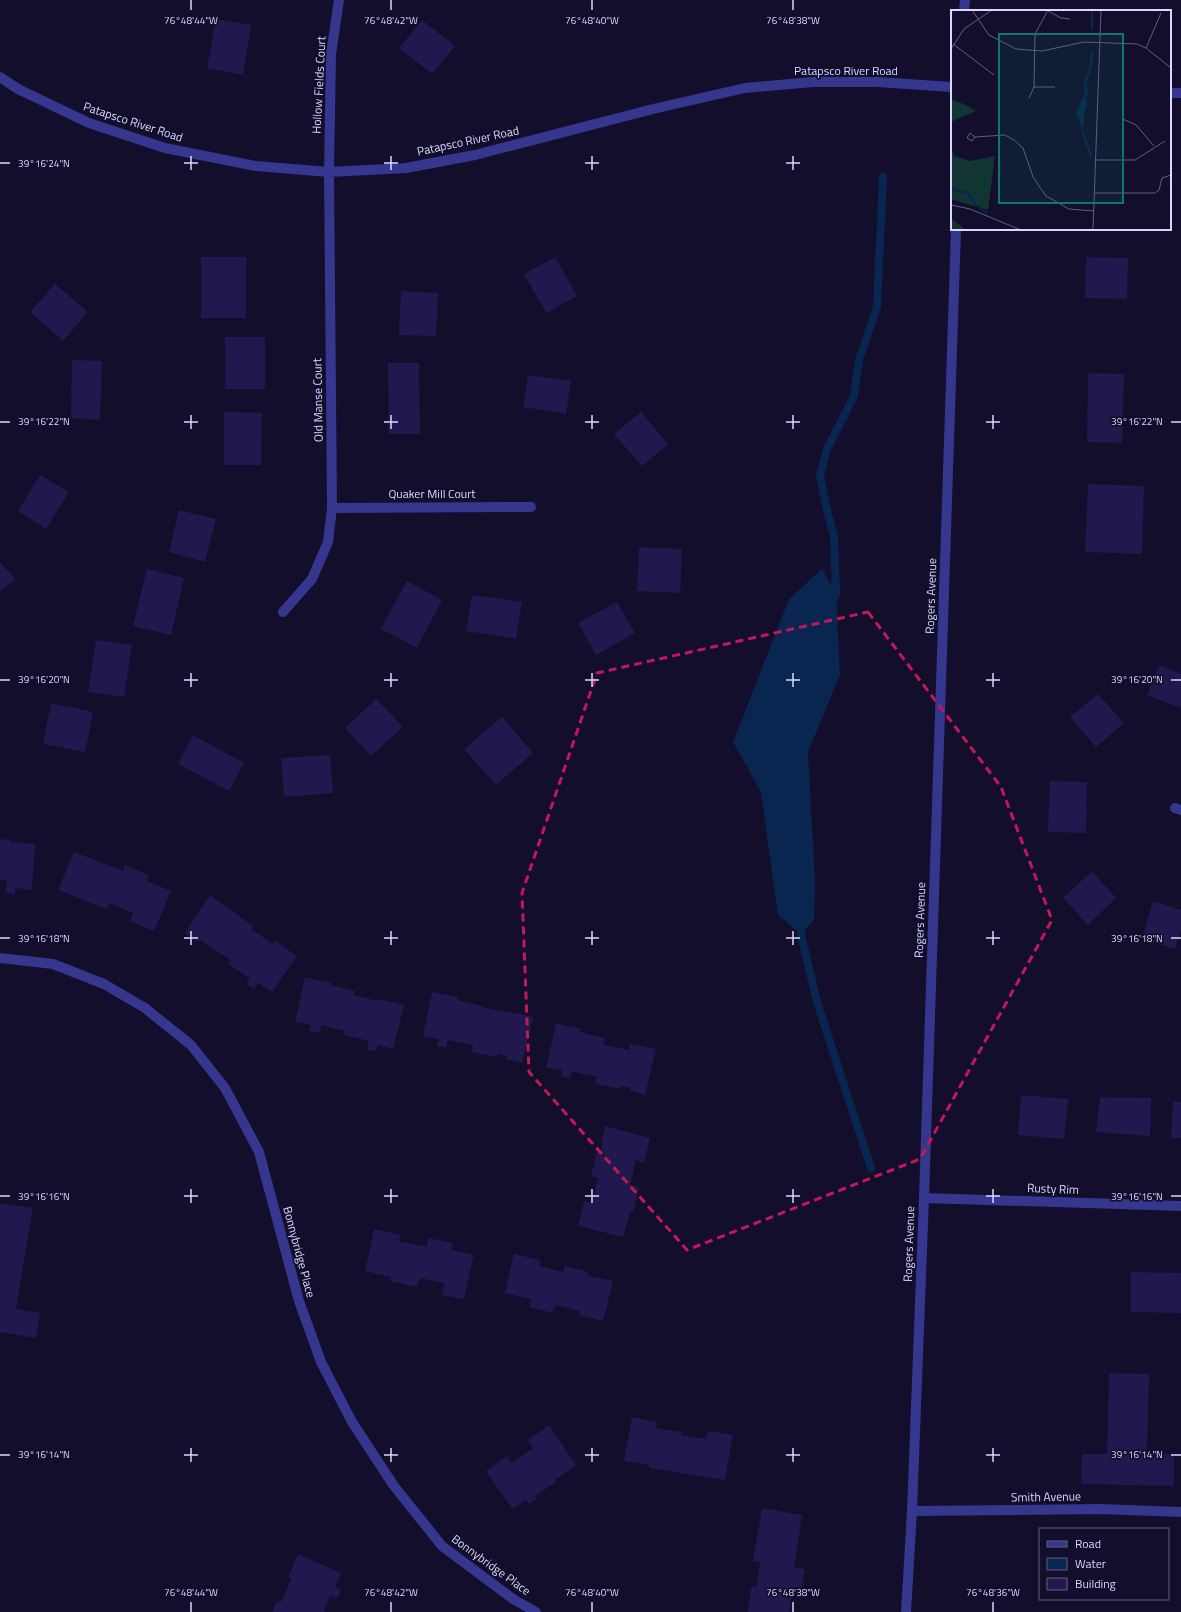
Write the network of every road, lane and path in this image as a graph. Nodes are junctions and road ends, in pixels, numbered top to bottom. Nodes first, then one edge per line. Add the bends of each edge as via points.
1 (339, 0) edge
2 (965, 0) edge
3 (964, 10) edge
4 (0, 77) edge
5 (951, 87) edge
6 (329, 172) junction
7 (956, 230) edge
8 (531, 507) dead end
9 (332, 508) junction
10 (283, 612) dead end
11 (0, 958) edge
12 (924, 1198) junction
13 (1181, 1206) edge
14 (912, 1511) junction
15 (1181, 1512) edge
16 (536, 1612) edge
17 (906, 1612) edge

1 - 6 street, Hollow Fields Court via 331,54
2 - 3 street
4 - 6 street, Patapsco River Road via 18,89 89,123 165,148 256,166
5 - 6 street, Patapsco River Road via 877,82 813,82 745,88 475,155 406,168
6 - 9 street, Old Manse Court
7 - 12 street, Rogers Avenue
8 - 9 street, Quaker Mill Court
9 - 10 street, Old Manse Court via 328,542 312,579
11 - 16 street, Bonnybridge Place via 53,964 104,984 145,1008 191,1046 225,1088 258,1152 299,1301 321,1362 352,1422 394,1486 442,1546 512,1599
12 - 13 street, Rusty Rim
12 - 14 street, Rogers Avenue
14 - 15 street, Smith Avenue via 1101,1509
14 - 17 street, Rogers Avenue

